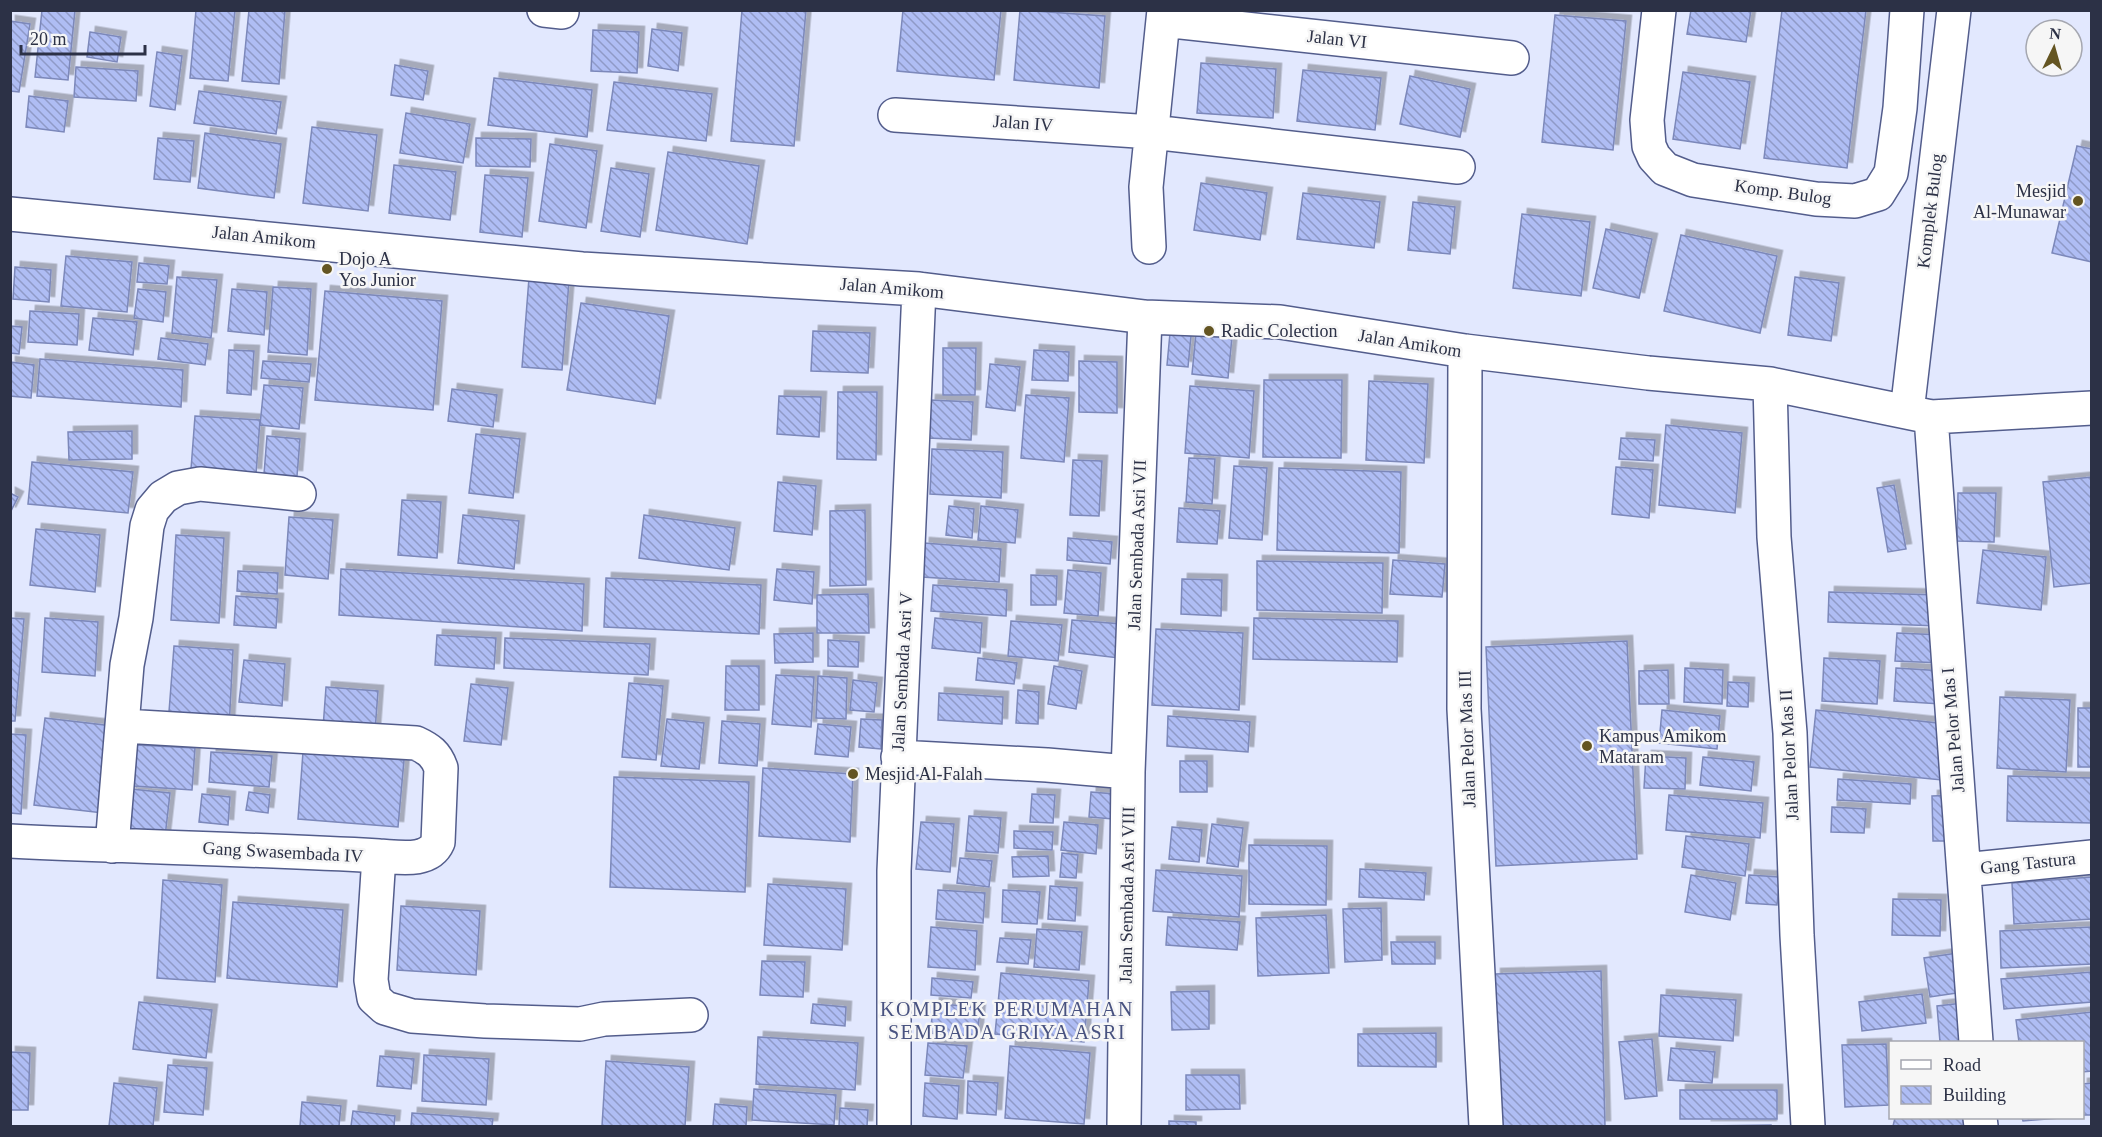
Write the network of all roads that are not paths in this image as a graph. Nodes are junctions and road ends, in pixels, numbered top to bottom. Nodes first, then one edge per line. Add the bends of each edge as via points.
1 (1659, 10) edge
2 (1907, 10) edge
3 (1954, 10) edge
4 (1163, 15) edge
5 (1512, 58) dead end
6 (895, 115) dead end
7 (1152, 132) junction
8 (1458, 167) dead end
9 (10, 214) edge
10 (1149, 247) dead end
11 (919, 289) junction
12 (1145, 317) junction
13 (1465, 351) junction
14 (1770, 384) junction
15 (2091, 408) edge
16 (1919, 415) junction
17 (299, 494) dead end
18 (123, 726) junction
19 (898, 757) junction
20 (1128, 772) junction
21 (10, 841) edge
22 (112, 846) junction
23 (379, 856) junction
24 (2091, 857) edge
25 (1964, 870) junction
26 (691, 1015) dead end
27 (1976, 1041) edge
28 (894, 1126) edge
29 (1124, 1126) edge
30 (1486, 1126) edge
31 (1808, 1126) edge

1 - 2 street, Komp. Bulog via 1647,120 1649,146 1665,169 1693,180 1816,199 1855,201 1878,194 1891,172
3 - 16 street, Komplek Bulog
4 - 5 street, Jalan VI
4 - 7 street
6 - 7 street, Jalan IV
7 - 8 street, Jalan IV
7 - 10 street via 1146,187
9 - 11 street, Jalan Amikom via 582,269
11 - 12 street, Jalan Amikom
11 - 19 street, Jalan Sembada Asri V
12 - 13 street, Jalan Amikom via 1280,322
12 - 20 street, Jalan Sembada Asri VII
13 - 14 street, Jalan Amikom
13 - 30 street, Jalan Pelor Mas III via 1464,709
14 - 16 street, Jalan Amikom
14 - 31 street, Jalan Pelor Mas II via 1774,537 1790,733
15 - 16 street, Jalan Amikom
16 - 25 street, Jalan Pelor Mas I
17 - 18 street via 200,484 178,488 152,510 127,664
18 - 22 street
18 - 23 street via 416,743 430,749 441,768 435,850 418,856
19 - 20 street
19 - 28 street, Jalan Sembada Asri V
20 - 29 street, Jalan Sembada Asri VIII
21 - 22 street, Gang Swasembada IV
22 - 23 street, Gang Swasembada IV
23 - 26 street, Gang Swasembada IV via 370,980 374,998 385,1008 412,1016 580,1024 604,1019
24 - 25 street, Gang Tastura
25 - 27 street, Jalan Pelor Mas I

